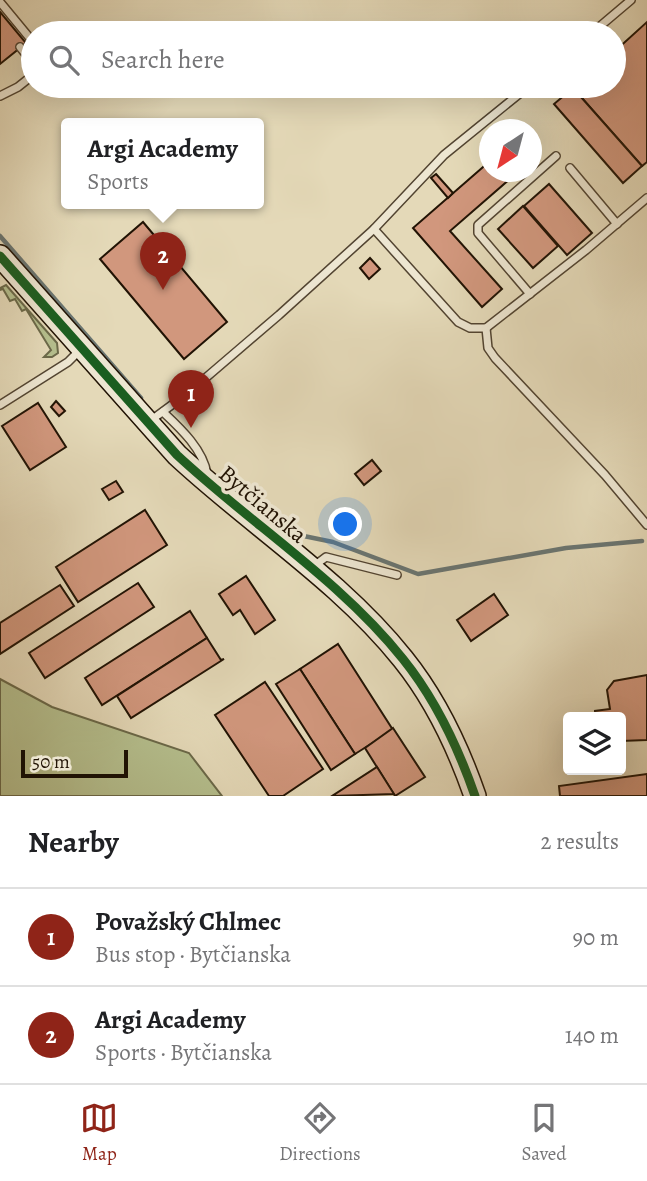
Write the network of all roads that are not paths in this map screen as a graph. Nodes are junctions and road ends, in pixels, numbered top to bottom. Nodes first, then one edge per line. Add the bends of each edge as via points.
1 (631, 0) edge
2 (0, 2) edge
3 (606, 21) edge
4 (21, 27) edge
5 (21, 85) edge
6 (0, 96) edge
7 (514, 98) edge
8 (556, 156) dead end
9 (569, 168) dead end
10 (647, 198) edge
11 (617, 224) junction
12 (374, 229) junction
13 (2, 263) edge
14 (530, 293) junction
15 (486, 328) junction
16 (81, 348) junction
17 (0, 405) edge
18 (154, 417) junction
19 (647, 525) edge
20 (311, 569) junction
21 (397, 575) dead end
22 (475, 796) edge

1 - 3 lane
2 - 4 lane
5 - 6 lane
7 - 12 lane via 444,155
8 - 14 lane via 478,225 478,233
9 - 11 lane
10 - 11 lane
11 - 14 lane
12 - 15 lane via 458,322
12 - 18 lane
13 - 16 main road, Bytčianska
14 - 15 lane
15 - 19 lane via 488,348 495,358
16 - 17 lane via 68,362
16 - 18 main road, Bytčianska
18 - 20 main road, Bytčianska via 209,485
20 - 21 lane via 326,557
20 - 22 main road, Bytčianska via 373,625 414,673 453,739

